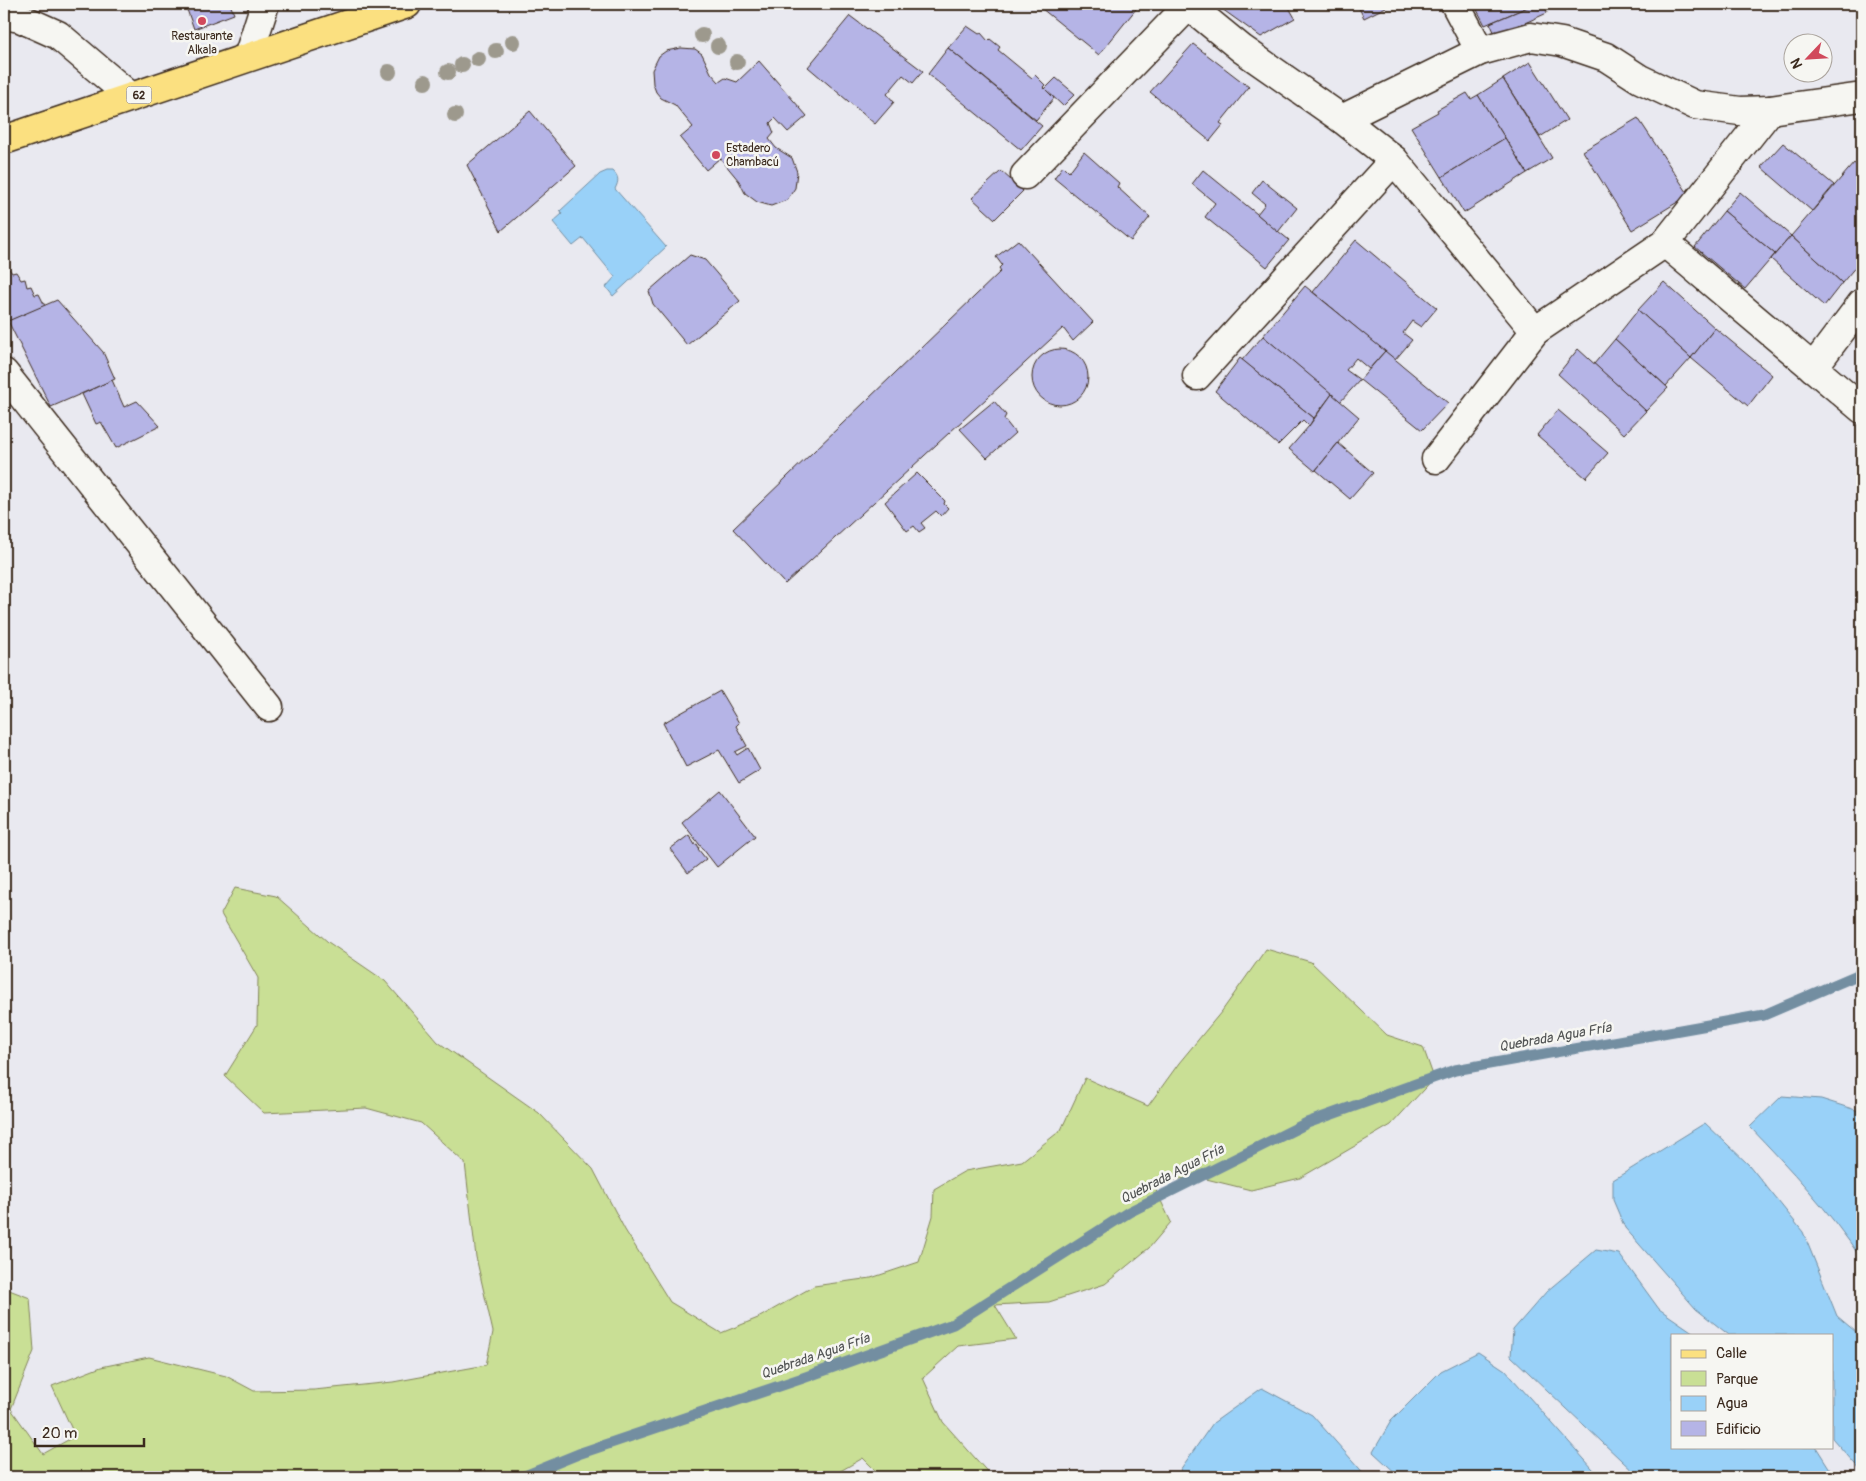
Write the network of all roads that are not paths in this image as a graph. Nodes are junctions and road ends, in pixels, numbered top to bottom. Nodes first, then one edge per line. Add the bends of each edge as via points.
1 (265, 4) edge
2 (408, 4) edge
3 (1188, 4) edge
4 (1455, 4) edge
5 (4, 15) edge
6 (1480, 51) junction
7 (248, 57) junction
8 (131, 97) junction
9 (1862, 97) edge
10 (1770, 110) junction
11 (1342, 119) junction
12 (4, 140) edge
13 (1394, 160) junction
14 (1025, 175) dead end
15 (1665, 243) junction
16 (1862, 303) edge
17 (1534, 331) junction
18 (1813, 368) junction
19 (4, 373) edge
20 (1197, 376) dead end
21 (1862, 409) edge
22 (1436, 459) dead end
23 (269, 707) dead end

1 - 7 street
2 - 7 main road, 62
3 - 11 street via 1242,49
3 - 14 street
4 - 6 street
5 - 8 street via 20,18 58,35
6 - 10 street via 1531,37 1562,42 1606,57 1695,105 1740,111
6 - 11 street
7 - 8 main road, 62
8 - 12 main road, 62
9 - 10 street
10 - 15 street
11 - 13 street
13 - 17 street
13 - 20 street
15 - 17 street
15 - 18 street
16 - 18 street
17 - 22 street
18 - 21 street
19 - 23 street

